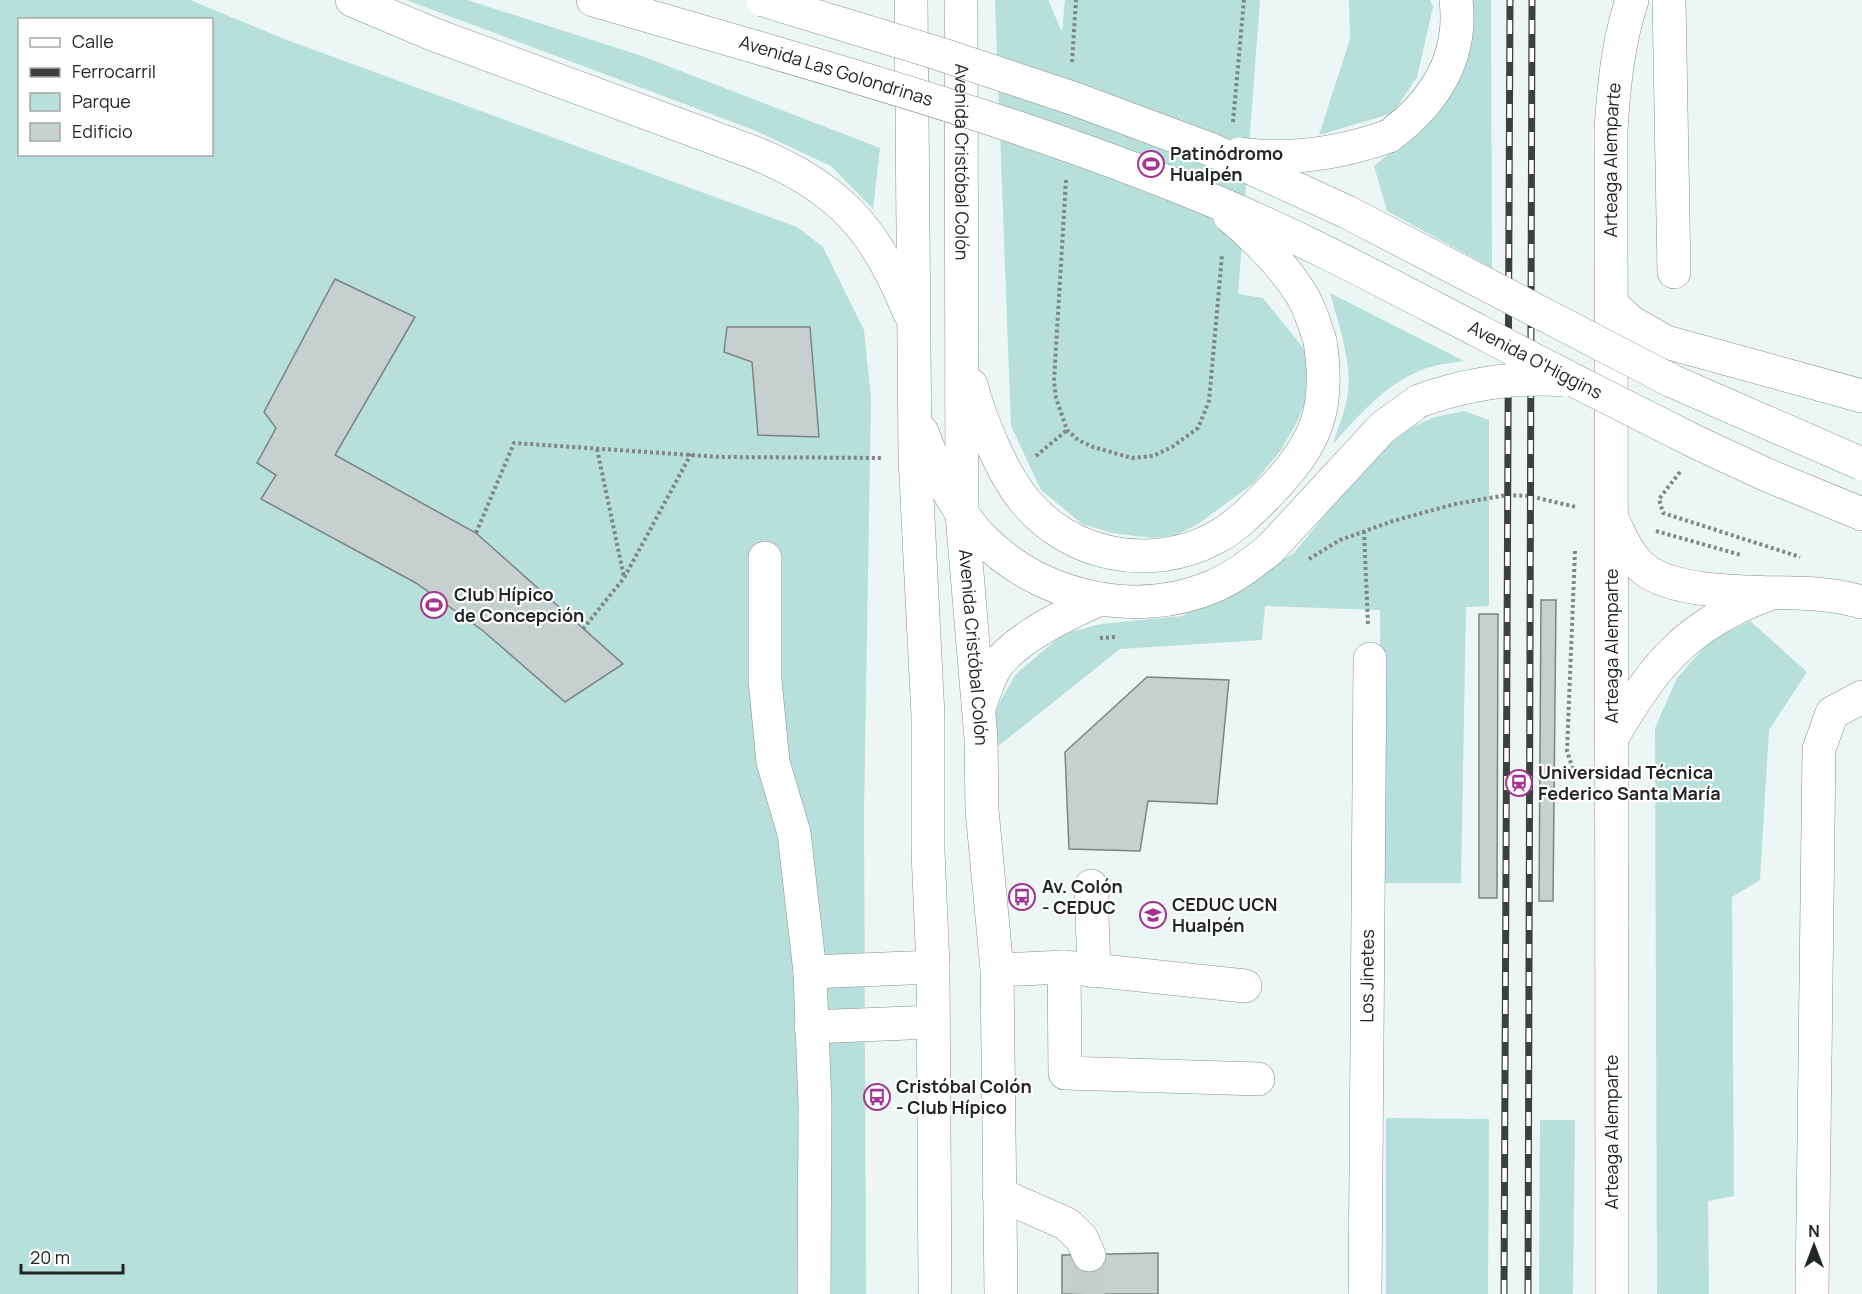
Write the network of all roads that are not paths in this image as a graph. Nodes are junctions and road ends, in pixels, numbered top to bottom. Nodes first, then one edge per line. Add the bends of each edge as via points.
1 (352, 0) edge
2 (593, 0) edge
3 (763, 0) edge
4 (911, 0) edge
5 (961, 0) edge
6 (1456, 0) edge
7 (1632, 0) edge
8 (1669, 0) edge
9 (1222, 140) junction
10 (1211, 199) junction
11 (1674, 272) dead end
12 (1612, 304) junction
13 (915, 327) junction
14 (963, 351) junction
15 (1572, 380) junction
16 (1862, 396) edge
17 (915, 415) junction
18 (1862, 464) edge
19 (962, 514) junction
20 (1862, 514) edge
21 (1612, 518) junction
22 (765, 558) dead end
23 (1768, 594) junction
24 (1100, 599) junction
25 (1862, 602) edge
26 (1370, 659) road end
27 (1862, 697) edge
28 (979, 707) junction
29 (1613, 736) junction
30 (1091, 886) dead end
31 (933, 967) junction
32 (1079, 969) junction
33 (997, 970) junction
34 (810, 972) junction
35 (1245, 986) dead end
36 (933, 1022) junction
37 (811, 1027) junction
38 (1258, 1079) dead end
39 (999, 1194) junction
40 (1089, 1255) tunnel mouth
41 (814, 1294) edge
42 (935, 1294) edge
43 (1001, 1294) edge
44 (1365, 1294) edge
45 (1612, 1294) edge
46 (1812, 1294) edge

1 - 13 main road via 435,35 755,153 809,178 864,229 884,260
2 - 10 main road, Avenida Las Golondrinas, bridge via 981,115
3 - 9 main road, bridge via 1075,99
4 - 13 main road
5 - 14 main road, Avenida Cristóbal Colón
6 - 9 main road, bridge via 1456,33 1441,81 1410,121 1389,136 1310,156 1246,155
7 - 12 main road, Arteaga Alemparte via 1619,48 1611,129
8 - 11 main road
9 - 18 main road, bridge via 1347,212 1672,381
10 - 14 main road, bridge via 1244,228 1303,297 1320,341 1324,366 1319,417 1309,443 1288,472 1232,528 1176,553 1136,556 1097,549 1058,531 1039,517 1010,478 974,395
10 - 15 main road, Avenida O'Higgins, bridge via 1328,253
12 - 16 main road via 1630,322 1666,342
12 - 21 main road, Arteaga Alemparte
13 - 17 main road
14 - 19 main road, Avenida Cristóbal Colón
15 - 20 main road, Avenida O'Higgins, bridge via 1700,444
15 - 24 main road, bridge via 1508,379 1419,401 1383,427 1271,548 1235,575 1203,590 1169,599
17 - 19 main road via 940,476
17 - 31 main road via 928,716
19 - 24 main road via 996,551 1019,568 1071,592
19 - 28 main road, Avenida Cristóbal Colón
21 - 23 main road via 1636,562 1659,578 1683,585
21 - 29 main road, Arteaga Alemparte
22 - 34 main road via 765,680 773,762 795,833
23 - 25 main road via 1818,594
23 - 29 main road via 1725,613 1670,654 1632,703
24 - 28 main road via 1047,625 1008,654 996,667
26 - 44 main road, Los Jinetes
27 - 46 main road via 1832,713 1819,749
28 - 33 main road, Avenida Cristóbal Colón via 982,810
29 - 45 main road, Arteaga Alemparte
30 - 32 main road
31 - 34 main road
31 - 36 main road
32 - 33 main road
32 - 35 main road
32 - 38 main road via 1065,1073
33 - 39 main road, Avenida Cristóbal Colón
34 - 37 main road
36 - 37 main road
36 - 42 main road
37 - 41 main road via 815,1106
39 - 40 main road via 1067,1224 1082,1239
39 - 43 main road, Avenida Cristóbal Colón

